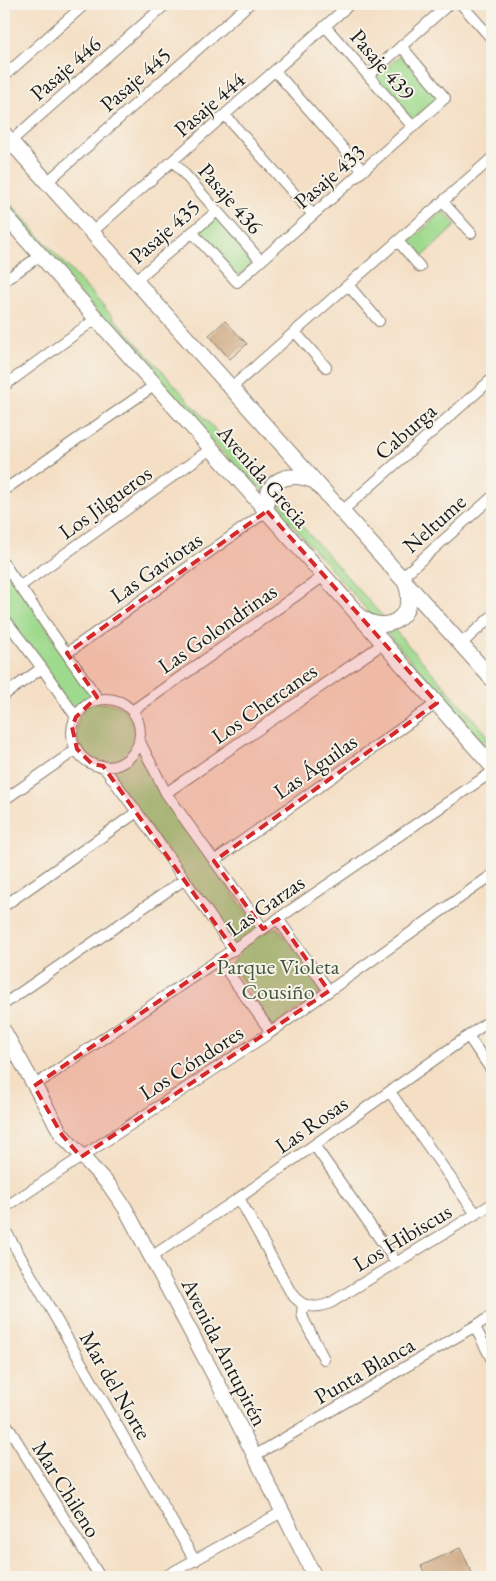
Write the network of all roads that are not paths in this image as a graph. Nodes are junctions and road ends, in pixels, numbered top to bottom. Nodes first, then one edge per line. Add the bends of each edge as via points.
1 (85, 4) edge
2 (166, 4) edge
3 (248, 4) edge
4 (350, 4) edge
5 (450, 4) edge
6 (461, 4) edge
7 (325, 26) junction
8 (492, 39) edge
9 (401, 46) junction
10 (275, 71) junction
11 (4, 76) edge
12 (369, 76) junction
13 (225, 115) junction
14 (413, 127) junction
15 (7, 137) edge
16 (492, 158) edge
17 (173, 161) junction
18 (363, 171) junction
19 (47, 182) junction
20 (443, 202) junction
21 (217, 210) junction
22 (4, 214) edge
23 (313, 215) junction
24 (92, 232) junction
25 (192, 232) junction
26 (471, 233) dead end
27 (398, 241) junction
28 (40, 255) junction
29 (261, 261) junction
30 (420, 267) dead end
31 (136, 280) junction
32 (4, 281) edge
33 (348, 285) junction
34 (97, 318) junction
35 (379, 321) dead end
36 (295, 332) junction
37 (326, 367) dead end
38 (492, 378) edge
39 (155, 385) junction
40 (4, 386) edge
41 (232, 388) junction
42 (212, 448) junction
43 (315, 482) junction
44 (4, 490) edge
45 (492, 497) edge
46 (267, 511) junction
47 (342, 511) junction
48 (4, 564) edge
49 (324, 576) junction
50 (401, 578) junction
51 (19, 587) junction
52 (356, 612) junction
53 (492, 616) edge
54 (4, 618) edge
55 (384, 643) junction
56 (461, 644) junction
57 (67, 653) junction
58 (42, 668) junction
59 (492, 679) edge
60 (4, 695) edge
61 (99, 700) junction
62 (437, 703) junction
63 (132, 711) junction
64 (76, 716) junction
65 (139, 740) junction
66 (76, 749) junction
67 (103, 766) junction
68 (492, 766) edge
69 (492, 772) edge
70 (166, 794) junction
71 (4, 800) edge
72 (137, 812) junction
73 (214, 860) junction
74 (492, 875) edge
75 (185, 879) junction
76 (4, 906) edge
77 (278, 919) junction
78 (263, 929) junction
79 (234, 950) junction
80 (219, 960) junction
81 (329, 991) junction
82 (4, 1004) edge
83 (492, 1020) edge
84 (4, 1030) edge
85 (271, 1032) junction
86 (468, 1036) junction
87 (492, 1072) edge
88 (34, 1086) junction
89 (390, 1092) junction
90 (314, 1145) junction
91 (81, 1157) junction
92 (238, 1198) junction
93 (492, 1204) edge
94 (4, 1208) edge
95 (476, 1214) junction
96 (4, 1228) edge
97 (151, 1257) junction
98 (396, 1262) junction
99 (303, 1304) junction
100 (492, 1316) edge
101 (475, 1327) junction
102 (324, 1359) dead end
103 (492, 1360) edge
104 (4, 1420) edge
105 (254, 1456) junction
106 (282, 1512) junction
107 (195, 1561) junction
108 (100, 1577) edge
109 (164, 1577) edge
110 (316, 1577) edge

1 - 11 street
2 - 15 street, Pasaje 446
3 - 19 street, Pasaje 445
4 - 7 street, Pasaje 444
5 - 9 street
6 - 8 street
7 - 10 street, Pasaje 444
7 - 12 street, Pasaje 439
9 - 12 street
9 - 14 street, Pasaje 433 via 445,98
10 - 13 street, Pasaje 444
10 - 18 street
12 - 14 street, Pasaje 439
13 - 17 street, Pasaje 444
13 - 23 street
14 - 18 street, Pasaje 433
15 - 19 main road, Avenida Grecia
16 - 20 street
17 - 21 street, Pasaje 436
17 - 24 street, Pasaje 444
18 - 23 street, Pasaje 433
19 - 24 main road, Avenida Grecia
20 - 26 street
20 - 27 street
21 - 25 street, Pasaje 435
21 - 29 street, Pasaje 436
22 - 28 main road, Avenida Grecia
23 - 29 street, Pasaje 433
24 - 31 main road, Avenida Grecia
25 - 29 street, Pasaje 433 via 237,282
25 - 31 street, Pasaje 435
27 - 30 street
27 - 33 street
28 - 32 street
28 - 34 main road, Avenida Grecia
31 - 41 main road, Avenida Grecia
33 - 35 street
33 - 36 street
34 - 39 main road, Avenida Grecia
34 - 40 street
36 - 37 street
36 - 41 street
38 - 47 street, Caburga
39 - 42 main road, Avenida Grecia
39 - 44 street
41 - 43 main road, Avenida Grecia
42 - 46 main road, Avenida Grecia
42 - 51 street, Los Jilgueros
43 - 46 main road via 297,476 280,480 269,492
43 - 47 main road, Avenida Grecia
45 - 50 street, Neltume
46 - 49 main road, Avenida Grecia
46 - 57 street, Las Gaviotas
47 - 50 main road, Avenida Grecia
48 - 51 street
49 - 52 main road, Avenida Grecia
49 - 63 street, Las Golondrinas
50 - 52 main road via 409,598 407,608 398,619 389,624 374,624
50 - 56 main road, Avenida Grecia
51 - 57 street
52 - 55 main road, Avenida Grecia
53 - 56 street
54 - 58 street
55 - 62 main road, Avenida Grecia
55 - 70 street, Los Chercanes
56 - 59 main road, Avenida Grecia
57 - 61 street
58 - 60 street
58 - 64 street
61 - 63 street via 117,701
61 - 64 street via 90,703
62 - 68 main road, Avenida Grecia
62 - 73 street, Las Águilas
63 - 65 street via 140,730
64 - 66 street via 72,727
65 - 67 street via 136,749 122,763
65 - 70 street
66 - 67 street via 92,764
66 - 71 street
67 - 72 street
69 - 77 street, Las Garzas
70 - 73 street
72 - 75 street
72 - 76 street
73 - 78 street
74 - 81 street, Los Cóndores
75 - 79 street
75 - 82 street
77 - 78 street, Las Garzas
77 - 81 street
78 - 79 street, Las Garzas
79 - 80 street, Las Garzas
80 - 85 street
80 - 88 street, Las Garzas
81 - 85 street, Los Cóndores
83 - 86 street, Las Rosas
84 - 88 street, Avenida Antupirén
85 - 91 street, Los Cóndores
86 - 87 street
86 - 89 street, Las Rosas
88 - 91 street, Avenida Antupirén via 62,1135
89 - 90 street, Las Rosas
89 - 95 street
90 - 92 street, Las Rosas
90 - 98 street
91 - 94 street, Los Cóndores
91 - 97 street, Avenida Antupirén via 118,1197
92 - 97 street, Las Rosas
92 - 99 street via 290,1292
93 - 95 street, Los Hibiscus
95 - 98 street, Los Hibiscus
96 - 107 street, Mar del Norte
97 - 105 street, Avenida Antupirén
98 - 99 street, Los Hibiscus via 332,1302 317,1307
99 - 102 street via 304,1320
100 - 101 street, Punta Blanca
101 - 103 street
101 - 105 street, Punta Blanca
104 - 108 street, Mar Chileno
105 - 106 street, Avenida Antupirén
106 - 107 street
106 - 110 street, Avenida Antupirén
107 - 109 street

